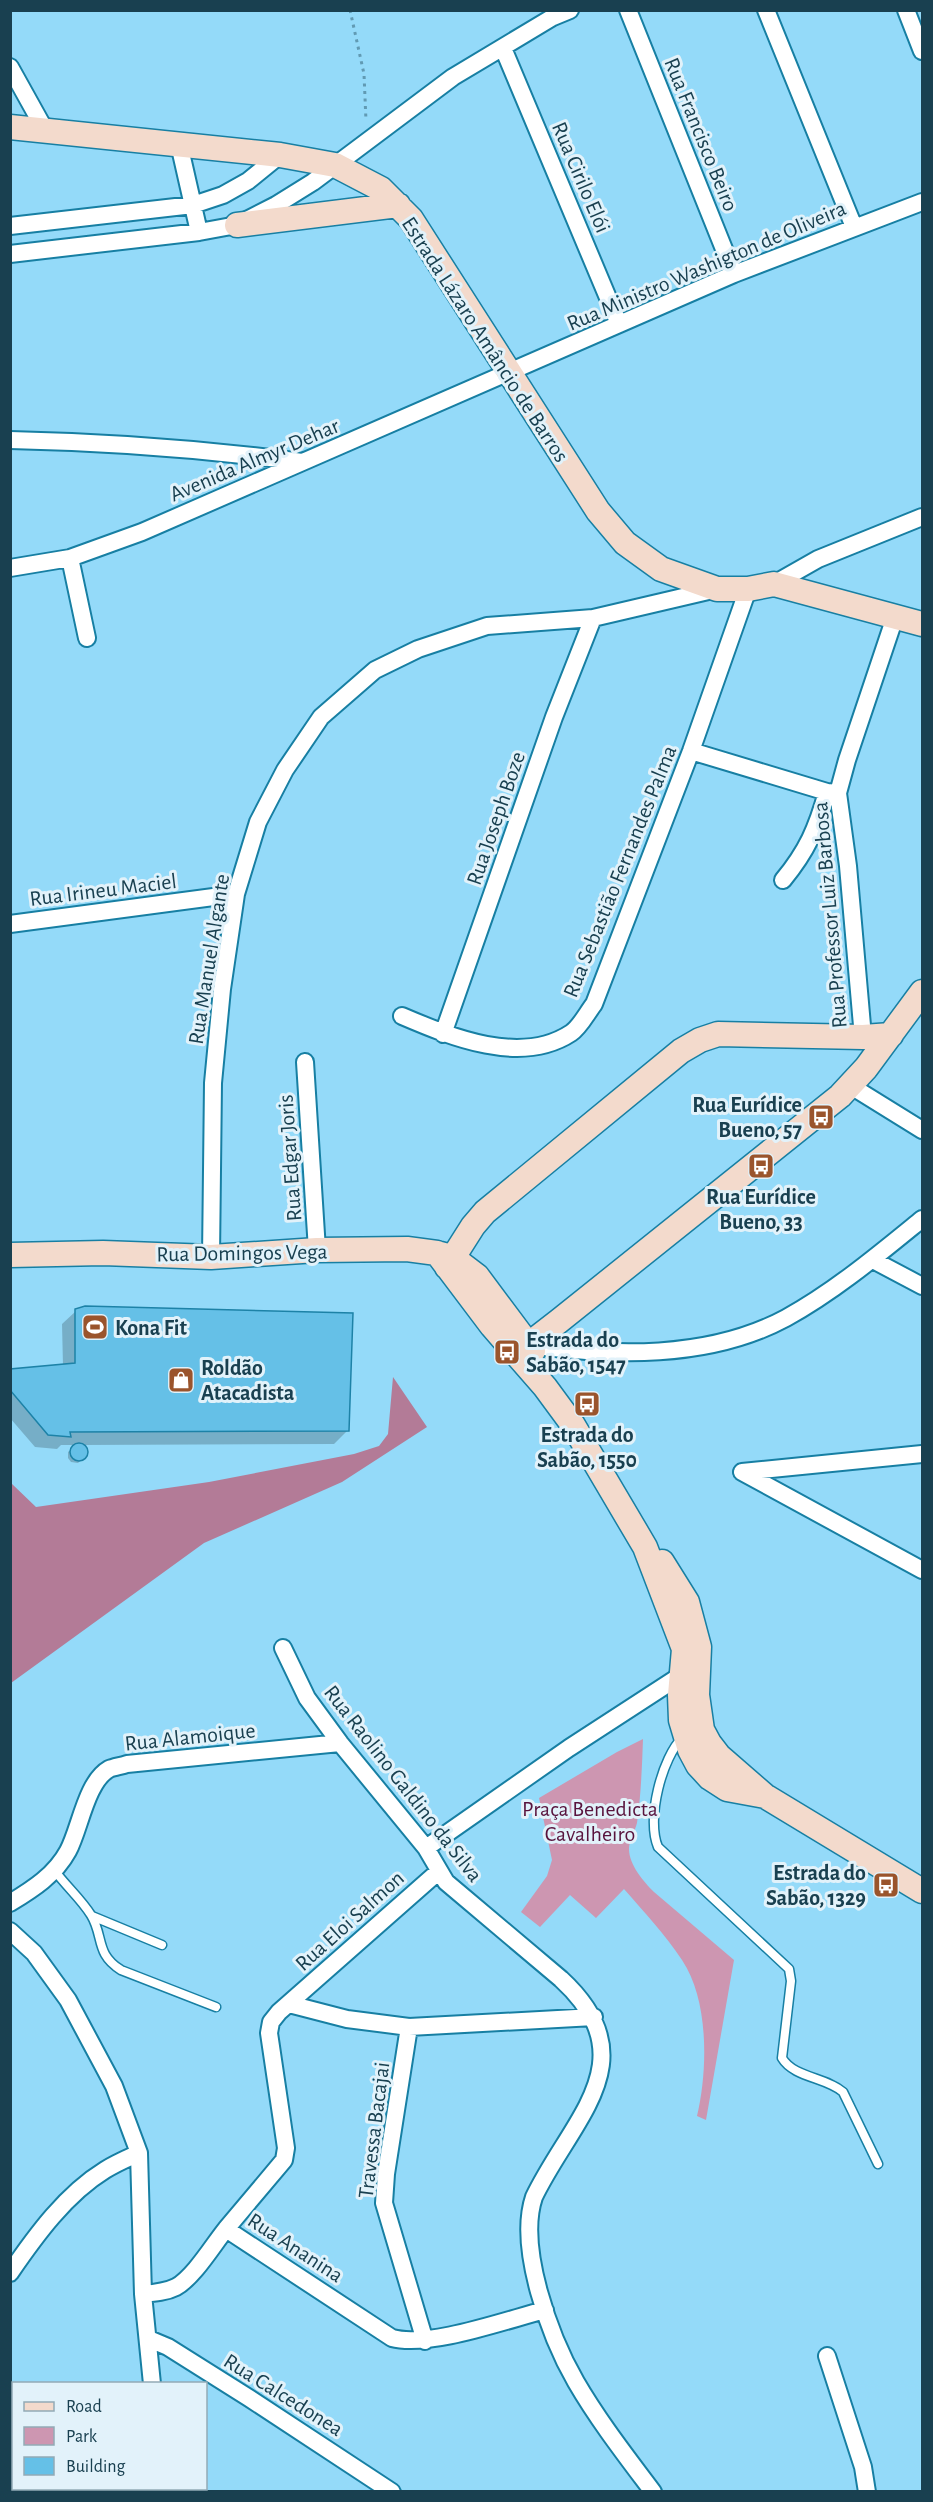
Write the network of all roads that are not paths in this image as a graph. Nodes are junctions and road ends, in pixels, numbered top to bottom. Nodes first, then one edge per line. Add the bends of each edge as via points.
1 (570, 10) edge
2 (628, 10) edge
3 (765, 10) edge
4 (906, 10) edge
5 (503, 48) junction
6 (922, 51) edge
7 (10, 67) edge
8 (10, 127) edge
9 (45, 130) junction
10 (179, 144) junction
11 (280, 155) junction
12 (335, 165) junction
13 (922, 202) edge
14 (193, 205) junction
15 (398, 205) junction
16 (10, 225) edge
17 (237, 225) junction
18 (854, 227) junction
19 (199, 232) junction
20 (10, 254) edge
21 (734, 274) junction
22 (619, 324) junction
23 (509, 374) junction
24 (10, 440) edge
25 (305, 462) junction
26 (922, 517) edge
27 (70, 558) junction
28 (10, 568) edge
29 (774, 584) junction
30 (717, 589) junction
31 (748, 589) junction
32 (895, 617) junction
33 (593, 618) junction
34 (922, 624) edge
35 (87, 639) dead end
36 (691, 750) junction
37 (833, 793) junction
38 (783, 880) dead end
39 (236, 894) junction
40 (10, 924) edge
41 (922, 993) edge
42 (402, 1016) dead end
43 (443, 1034) junction
44 (891, 1035) junction
45 (863, 1037) junction
46 (305, 1062) dead end
47 (845, 1091) junction
48 (922, 1130) edge
49 (922, 1219) edge
50 (317, 1250) junction
51 (10, 1255) edge
52 (211, 1257) junction
53 (445, 1259) junction
54 (873, 1260) junction
55 (922, 1286) edge
56 (492, 1326) junction
57 (528, 1344) junction
58 (573, 1425) junction
59 (922, 1454) edge
60 (645, 1546) junction
61 (922, 1570) edge
62 (283, 1648) dead end
63 (698, 1658) junction
64 (681, 1677) junction
65 (685, 1735) junction
66 (340, 1743) junction
67 (765, 1796) junction
68 (426, 1848) junction
69 (55, 1871) junction
70 (439, 1871) junction
71 (922, 1891) edge
72 (10, 1904) edge
73 (92, 1916) junction
74 (10, 1931) edge
75 (162, 1945) dead end
76 (289, 2004) junction
77 (216, 2007) dead end
78 (594, 2017) junction
79 (409, 2027) junction
80 (139, 2152) junction
81 (878, 2164) dead end
82 (226, 2229) junction
83 (10, 2272) edge
84 (143, 2294) junction
85 (545, 2310) junction
86 (149, 2339) junction
87 (425, 2341) junction
88 (827, 2356) dead end
89 (152, 2382) edge
90 (392, 2492) edge
91 (653, 2492) edge
92 (867, 2492) edge

1 - 5 street
2 - 21 street, Rua Francisco Beiro
3 - 18 street
4 - 6 street
5 - 12 street via 453,77
5 - 22 street, Rua Cirilo Elói
7 - 9 street
8 - 9 street, Estrada Lázaro Amâncio de Barros
9 - 10 street, Estrada Lázaro Amâncio de Barros
10 - 11 street, Estrada Lázaro Amâncio de Barros
10 - 14 street
11 - 12 street, Estrada Lázaro Amâncio de Barros
11 - 14 street via 248,182
12 - 15 street, Estrada Lázaro Amâncio de Barros via 381,189
12 - 17 street via 276,205
13 - 18 street, Rua Ministro Washigton de Oliveira
14 - 16 street
14 - 19 street
15 - 17 street
15 - 23 street, Estrada Lázaro Amâncio de Barros via 411,219
17 - 19 street
18 - 21 street, Rua Ministro Washigton de Oliveira
19 - 20 street
21 - 22 street, Rua Ministro Washigton de Oliveira
22 - 23 street, Rua Ministro Washigton de Oliveira
23 - 25 street, Avenida Almyr Dehar
23 - 30 street, Estrada Lázaro Amâncio de Barros via 598,511 625,543 661,569
24 - 25 street via 110,442
25 - 27 street, Avenida Almyr Dehar via 142,532
26 - 29 street via 818,559
27 - 28 street, Avenida Almyr Dehar
27 - 35 street
29 - 31 street, Estrada Lázaro Amâncio de Barros
29 - 32 street, Estrada Lázaro Amâncio de Barros
30 - 31 street, Estrada Lázaro Amâncio de Barros
30 - 33 street, Rua Manuel Algante
31 - 36 street, Rua Sebastião Fernandes Palma
32 - 34 street, Estrada Lázaro Amâncio de Barros
32 - 37 street, Rua Professor Luiz Barbosa
33 - 39 street, Rua Manuel Algante via 487,626 418,649 375,670 321,717 285,770 258,822
33 - 43 street, Rua Joseph Boze via 554,717
36 - 37 street
36 - 43 street, Rua Sebastião Fernandes Palma via 594,1004 572,1033 545,1044 497,1048
37 - 38 street via 812,838
37 - 45 street, Rua Professor Luiz Barbosa via 848,866
39 - 40 street, Rua Irineu Maciel
39 - 52 street, Rua Manuel Algante via 213,1083
41 - 44 street
42 - 43 street, Rua Sebastião Fernandes Palma
44 - 45 street
44 - 47 street
45 - 47 street via 859,1064
45 - 53 street via 718,1034 700,1040 681,1051 485,1212
46 - 50 street, Rua Edgar Joris
47 - 48 street
47 - 57 street
49 - 54 street
50 - 52 street, Rua Domingos Vega
50 - 53 street, Rua Domingos Vega via 407,1249
51 - 52 street, Rua Domingos Vega
53 - 56 street
53 - 57 street via 477,1276
54 - 55 street
54 - 57 street via 785,1318 750,1333 696,1348 575,1351
56 - 57 street via 514,1342
56 - 58 street
57 - 58 street via 564,1396
58 - 60 street
59 - 61 street via 742,1472
60 - 63 street via 662,1562 687,1602 699,1647
60 - 64 street via 684,1649
62 - 66 street, Rua Raolino Galdino da Silva via 307,1698
63 - 64 street
63 - 67 street via 697,1695 702,1730 719,1756
64 - 65 street
64 - 68 street via 606,1723
65 - 67 street via 698,1765 710,1778 727,1789
65 - 81 lane via 675,1745 659,1787 654,1838 789,1969 782,2058 791,2069 835,2085 843,2092
66 - 68 street, Rua Raolino Galdino da Silva
66 - 69 street, Rua Alamoique via 127,1764 109,1770 91,1791 78,1831
67 - 71 street
68 - 70 street, Rua Raolino Galdino da Silva
69 - 72 street, Rua Alamoique
69 - 73 lane
70 - 76 street, Rua Eloi Salmon
70 - 78 street, Rua Raolino Galdino da Silva via 455,1891 578,1994
73 - 75 lane
73 - 77 lane via 105,1957 111,1964
74 - 80 street via 34,1953 68,2000 114,2086
76 - 79 street via 347,2019
76 - 82 street, Rua Ananina via 271,2022 269,2033 286,2148 284,2160
78 - 79 street
78 - 85 street, Rua Raolino Galdino da Silva via 602,2059 597,2084 588,2107 537,2190 530,2210 535,2277
79 - 87 street, Travessa Bacajai via 384,2203
80 - 83 street via 105,2170 74,2194
80 - 84 street
82 - 84 street via 178,2286
82 - 87 street, Rua Ananina via 392,2338
84 - 86 street
85 - 87 street, Rua Ananina
85 - 91 street, Rua Raolino Galdino da Silva via 576,2382
86 - 89 street
86 - 90 street, Rua Calcedonea via 168,2347
88 - 92 street via 863,2467

